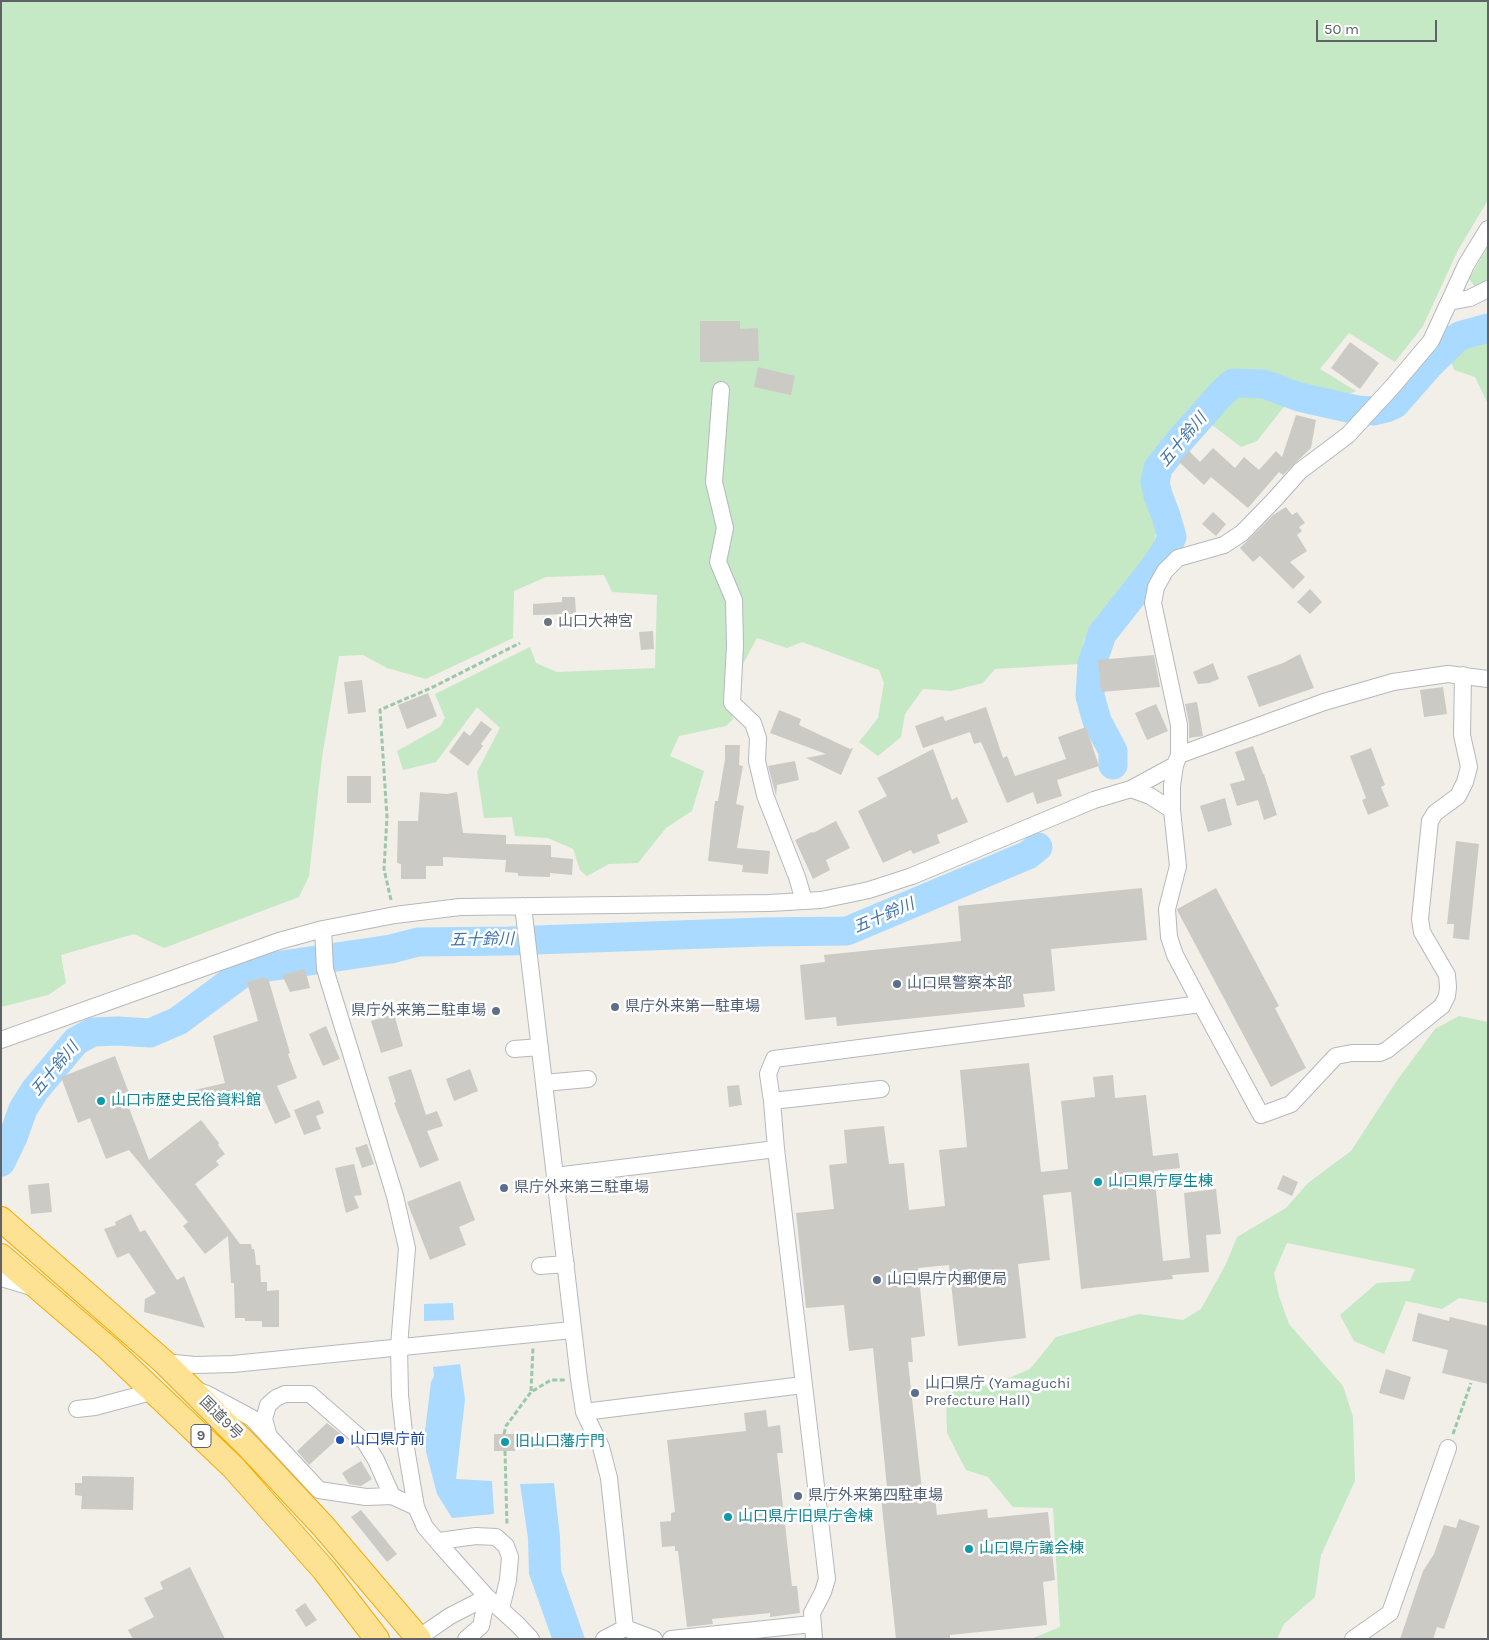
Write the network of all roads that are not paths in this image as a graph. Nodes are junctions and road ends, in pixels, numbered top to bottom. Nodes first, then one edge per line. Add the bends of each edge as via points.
1 (1488, 229) edge
2 (1488, 288) edge
3 (1449, 302) junction
4 (720, 390) dead end
5 (1463, 675) junction
6 (1488, 679) edge
7 (1177, 760) junction
8 (1131, 789) junction
9 (1172, 810) junction
10 (804, 901) junction
11 (523, 906) junction
12 (323, 936) junction
13 (1201, 1004) junction
14 (1, 1040) edge
15 (540, 1047) junction
16 (514, 1049) dead end
17 (588, 1079) dead end
18 (544, 1083) junction
19 (881, 1089) dead end
20 (772, 1101) junction
21 (776, 1149) junction
22 (555, 1176) junction
23 (1, 1219) edge
24 (1, 1256) edge
25 (566, 1264) junction
26 (540, 1266) dead end
27 (1, 1278) edge
28 (39, 1289) junction
29 (572, 1330) junction
30 (399, 1346) junction
31 (164, 1362) junction
32 (803, 1385) junction
33 (192, 1390) junction
34 (155, 1391) junction
35 (77, 1410) dead end
36 (584, 1412) junction
37 (270, 1439) junction
38 (1448, 1448) road end
39 (392, 1496) junction
40 (416, 1507) junction
41 (438, 1541) junction
42 (487, 1597) junction
43 (501, 1609) junction
44 (625, 1628) junction
45 (813, 1632) edge
46 (418, 1638) edge
47 (377, 1639) edge
48 (466, 1639) edge
49 (530, 1639) edge
50 (604, 1639) edge
51 (654, 1639) edge
52 (671, 1639) edge
53 (1353, 1639) edge

1 - 3 street
2 - 3 street via 1470,298
3 - 7 street via 1431,341 1348,435 1300,471 1242,533 1224,545 1178,558 1165,571 1156,587 1153,603 1178,725
4 - 10 street via 714,482 725,528 718,562 734,600 732,703 752,723 758,738 757,761 765,795
5 - 6 street
5 - 7 street via 1393,682 1324,702
5 - 13 street via 1462,735 1469,767 1466,782 1458,796 1435,813 1430,821 1420,919 1422,932 1447,975 1447,996 1442,1006 1387,1050 1336,1056 1292,1104 1261,1115
7 - 8 street
7 - 9 street
8 - 9 street
8 - 10 street via 1094,800 912,876 869,890
9 - 13 street via 1178,866 1167,909 1169,937
10 - 11 street
11 - 12 street via 460,907 395,915
11 - 15 street
12 - 14 street via 279,941
12 - 30 street via 325,969 395,1196 407,1248
13 - 20 street via 774,1059 768,1074
15 - 16 street
15 - 18 street
17 - 18 street
18 - 22 street
19 - 20 street
20 - 21 street
21 - 22 street
21 - 32 street
22 - 25 street
23 - 31 highway, 国道9号 / 9
24 - 28 highway, 国道9号 / 9
25 - 26 street
25 - 29 street
27 - 28 street
28 - 34 highway, 国道9号 / 9
29 - 30 street
29 - 36 street
30 - 31 street via 233,1364
30 - 40 street via 400,1395
31 - 33 highway, 国道9号 / 9
32 - 36 street
32 - 45 street via 827,1579 812,1613
33 - 37 street via 208,1394 252,1418
33 - 46 highway, 国道9号 / 9 via 323,1526
34 - 35 street
34 - 47 highway, 国道9号 / 9 via 234,1467 324,1570
36 - 44 street via 601,1447 609,1478
37 - 39 street via 319,1490 366,1497
37 - 39 street via 264,1419 268,1405 285,1394 310,1394 365,1442
38 - 53 street via 1390,1613
39 - 40 street
40 - 41 street via 425,1527
41 - 42 street
41 - 43 street via 496,1537 506,1546 510,1557
42 - 43 street
42 - 46 street via 450,1616
42 - 48 street via 481,1626
43 - 49 street
44 - 50 street
44 - 51 street
45 - 52 street

